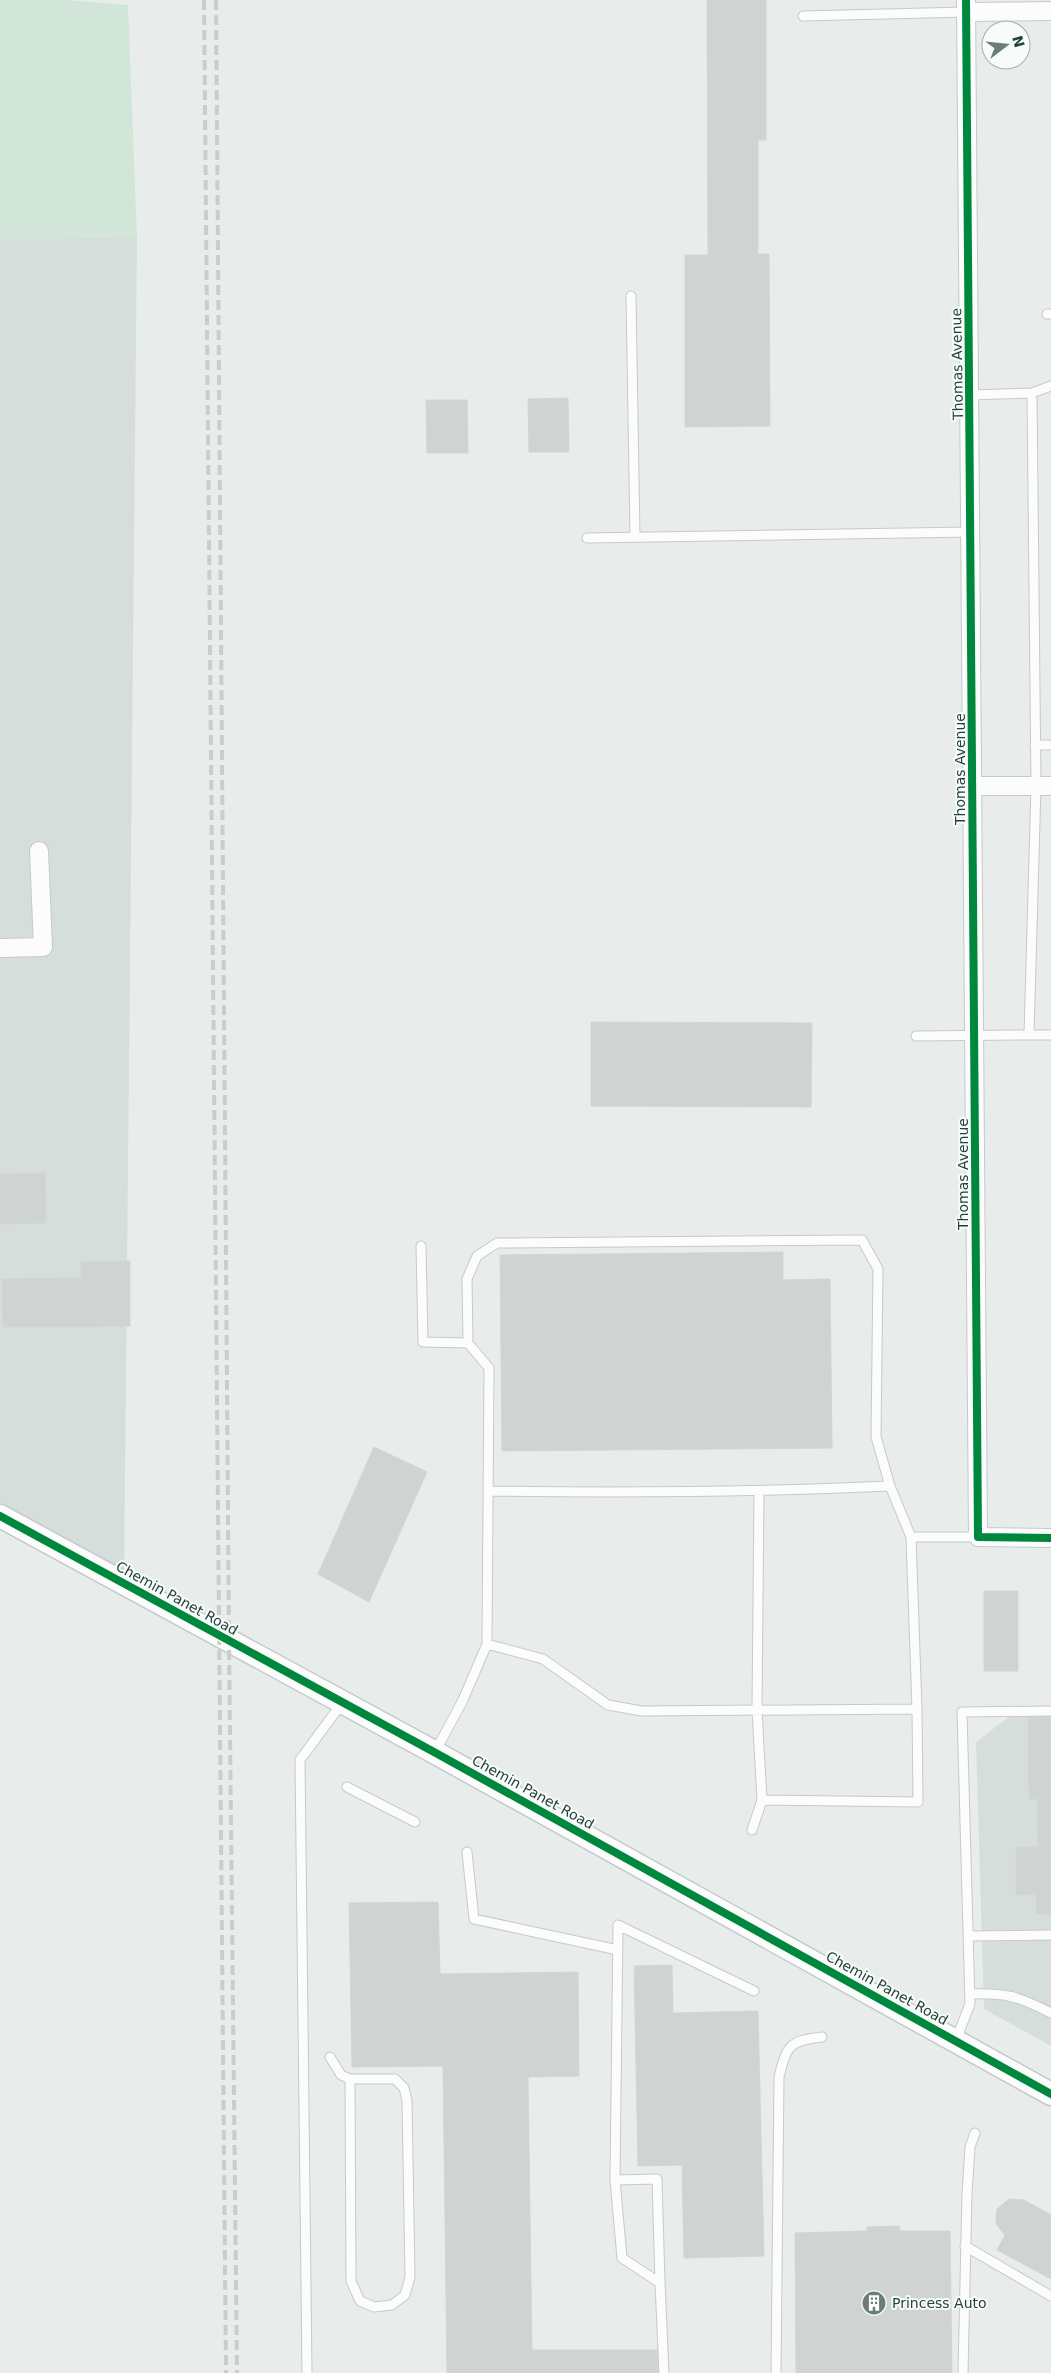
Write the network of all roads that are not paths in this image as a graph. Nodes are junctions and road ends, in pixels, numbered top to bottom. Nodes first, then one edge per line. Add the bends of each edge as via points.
1 (966, 6) edge
2 (1051, 11) edge
3 (803, 16) dead end
4 (631, 296) dead end
5 (1051, 386) edge
6 (1032, 394) junction
7 (970, 395) junction
8 (971, 532) junction
9 (635, 537) junction
10 (587, 538) dead end
11 (1035, 745) junction
12 (1051, 746) edge
13 (973, 786) junction
14 (1043, 786) edge
15 (39, 851) dead end
16 (0, 948) edge
17 (974, 1034) junction
18 (1029, 1035) junction
19 (1051, 1035) edge
20 (916, 1036) dead end
21 (421, 1246) dead end
22 (468, 1342) junction
23 (890, 1486) junction
24 (490, 1491) junction
25 (759, 1491) junction
26 (0, 1516) edge
27 (911, 1537) junction
28 (978, 1537) junction
29 (1051, 1538) edge
30 (487, 1644) junction
31 (342, 1703) junction
32 (917, 1709) junction
33 (757, 1710) junction
34 (1051, 1711) edge
35 (434, 1752) junction
36 (347, 1787) dead end
37 (762, 1800) junction
38 (415, 1822) dead end
39 (752, 1830) dead end
40 (467, 1852) dead end
41 (968, 1936) junction
42 (1051, 1936) edge
43 (618, 1950) junction
44 (754, 1991) dead end
45 (970, 1994) junction
46 (1051, 2013) edge
47 (822, 2036) dead end
48 (956, 2041) junction
49 (330, 2057) dead end
50 (350, 2079) junction
51 (1051, 2094) edge
52 (975, 2133) dead end
53 (615, 2180) junction
54 (965, 2246) junction
55 (660, 2283) junction
56 (1051, 2296) edge
57 (307, 2373) edge
58 (664, 2373) edge
59 (776, 2373) edge
60 (963, 2373) edge

1 - 2 street
1 - 3 lane
1 - 7 street, Thomas Avenue
4 - 9 lane
5 - 6 lane
6 - 7 lane
6 - 11 lane
7 - 8 street, Thomas Avenue
8 - 9 lane
8 - 13 street, Thomas Avenue
9 - 10 lane
11 - 12 lane
11 - 14 lane
13 - 14 street
13 - 17 street, Thomas Avenue
14 - 18 lane
15 - 16 street via 42,947
17 - 18 lane
17 - 20 lane
17 - 28 street, Thomas Avenue
18 - 19 lane
21 - 22 lane via 423,1342
22 - 23 lane via 467,1279 477,1256 497,1242 862,1240 878,1269 876,1437
22 - 24 lane via 489,1368
23 - 25 lane
23 - 27 lane
24 - 25 lane
24 - 30 lane
25 - 33 lane
26 - 31 street, Chemin Panet Road
27 - 28 lane
27 - 32 lane
28 - 29 street
30 - 33 lane via 543,1659 608,1706 642,1711
30 - 35 lane via 463,1700
31 - 35 street, Chemin Panet Road
31 - 57 lane via 300,1760
32 - 33 lane
32 - 37 lane via 918,1802
33 - 37 lane
34 - 41 lane via 962,1712
35 - 48 street, Chemin Panet Road
36 - 38 lane
37 - 39 lane
40 - 43 lane via 474,1919
41 - 42 lane
41 - 45 lane
43 - 44 lane via 618,1925
43 - 53 lane
45 - 46 lane via 1002,1993
45 - 48 lane via 970,2004
47 - 59 lane via 800,2040 786,2052 779,2077
48 - 51 street, Chemin Panet Road
49 - 50 lane via 340,2075
50 - 50 lane via 395,2079 404,2088 407,2100 410,2277 406,2295 392,2305 374,2307 360,2301 351,2281
52 - 54 lane via 970,2148 966,2192
53 - 55 lane via 622,2258
53 - 55 lane via 657,2179
54 - 56 lane
54 - 60 lane
55 - 58 lane

